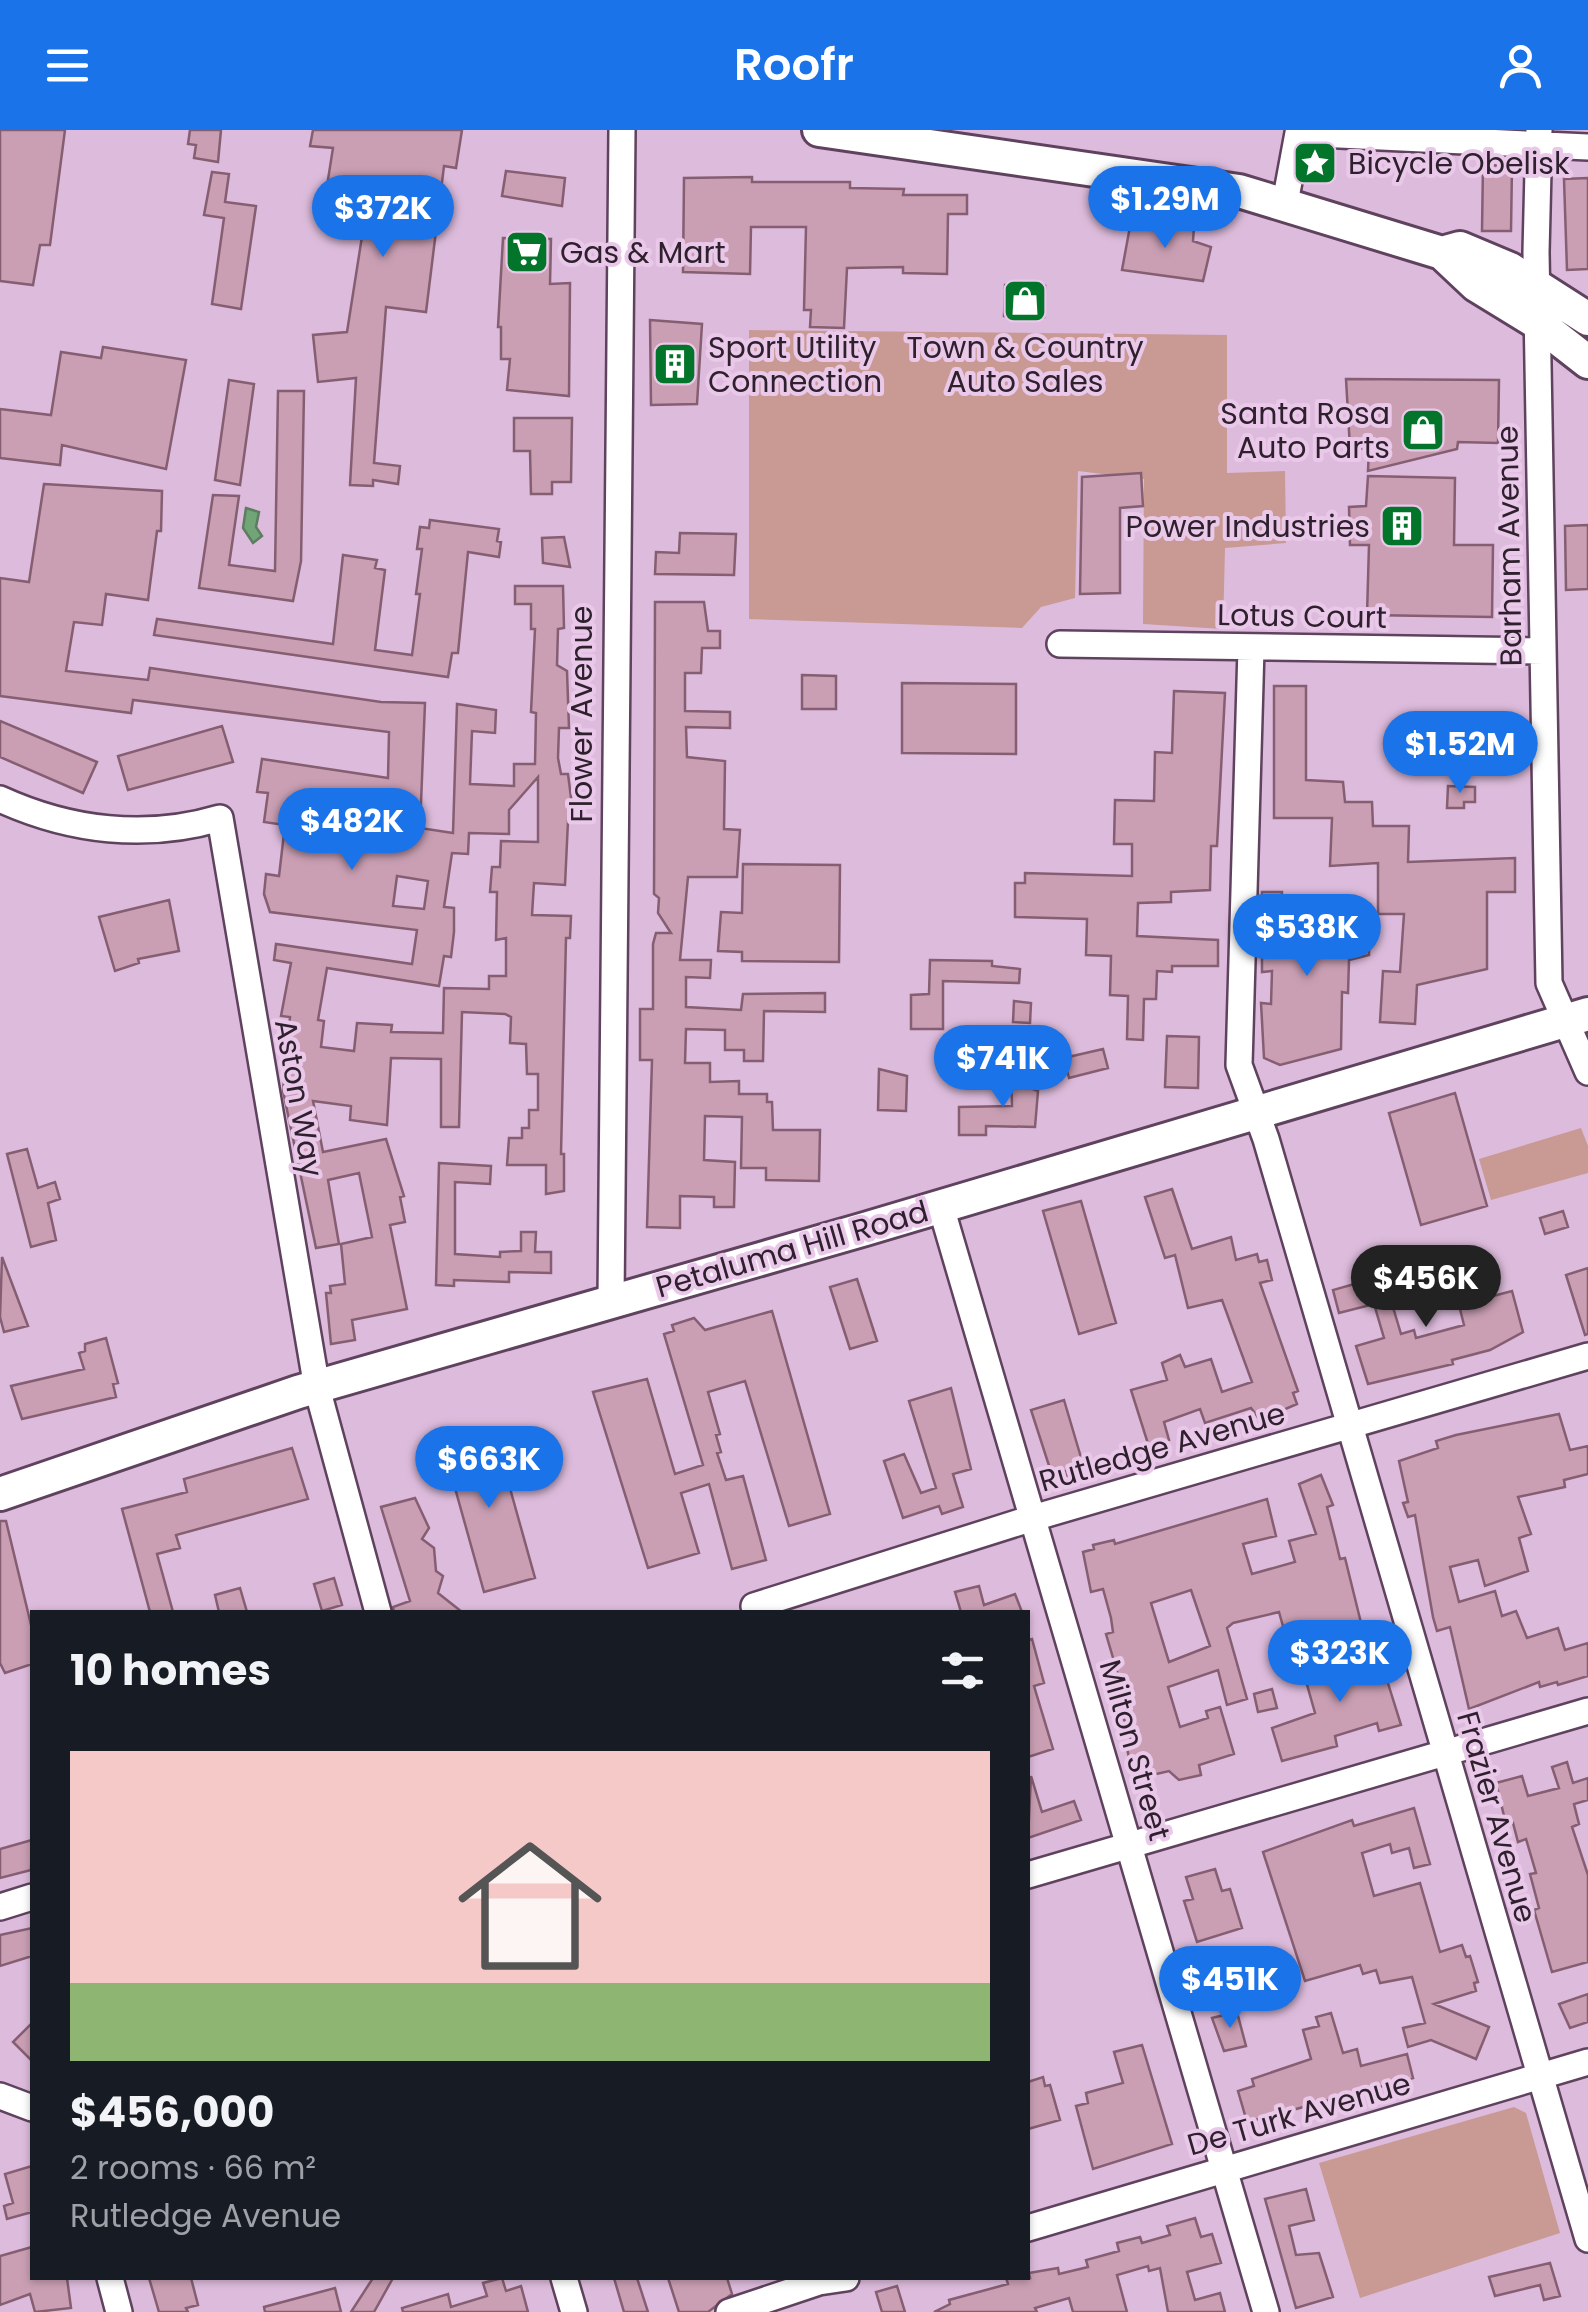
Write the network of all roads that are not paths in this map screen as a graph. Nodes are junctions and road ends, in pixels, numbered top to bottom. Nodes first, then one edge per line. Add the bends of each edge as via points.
1 (622, 130) edge
2 (818, 130) edge
3 (1539, 138) edge
4 (1588, 147) edge
5 (1284, 203) junction
6 (1442, 253) junction
7 (1538, 286) junction
8 (1588, 319) edge
9 (1538, 323) junction
10 (1588, 362) edge
11 (1060, 644) dead end
12 (1251, 648) junction
13 (1543, 651) junction
14 (0, 799) edge
15 (1576, 1016) edge
16 (1588, 1072) edge
17 (1256, 1112) junction
18 (941, 1207) junction
19 (611, 1300) junction
20 (1588, 1356) edge
21 (317, 1388) junction
22 (1350, 1428) junction
23 (0, 1494) edge
24 (1032, 1518) junction
25 (754, 1606) dead end
26 (377, 1610) edge
27 (1588, 1710) edge
28 (1444, 1752) junction
29 (1128, 1844) junction
30 (1030, 1874) edge
31 (30, 1898) edge
32 (0, 1906) edge
33 (1588, 2062) edge
34 (1540, 2076) junction
35 (0, 2096) edge
36 (30, 2107) edge
37 (1224, 2170) junction
38 (1030, 2227) edge
39 (1588, 2239) edge
40 (110, 2280) edge
41 (565, 2280) edge
42 (832, 2280) edge
43 (118, 2312) edge
44 (574, 2312) edge
45 (729, 2312) edge
46 (1266, 2312) edge

1 - 19 street, Flower Avenue
2 - 5 main road
3 - 4 street
3 - 5 street via 1298,133
3 - 7 street, Barham Avenue
5 - 6 main road
6 - 7 main road via 1460,248
6 - 9 main road via 1476,285
7 - 8 main road
7 - 9 street, Barham Avenue
9 - 10 main road
9 - 13 street, Barham Avenue
11 - 12 street, Lotus Court
12 - 13 street, Lotus Court
12 - 17 street, Frazier Avenue via 1239,1065
13 - 15 street, Barham Avenue via 1548,983
14 - 21 street, Aston Way via 29,812 141,833 220,818
15 - 16 street, Barham Avenue
15 - 17 main road, Petaluma Hill Road
17 - 18 main road, Petaluma Hill Road
17 - 22 street, Frazier Avenue
18 - 19 main road, Petaluma Hill Road
18 - 24 street, Milton Street
19 - 21 main road, Petaluma Hill Road
20 - 22 street, Rutledge Avenue
21 - 23 main road, Petaluma Hill Road
21 - 26 street, Aston Way
22 - 24 street, Rutledge Avenue
22 - 28 street, Frazier Avenue
24 - 25 street, Rutledge Avenue
24 - 29 street, Milton Street
27 - 28 street
28 - 29 street
28 - 34 street, Frazier Avenue
29 - 30 street
29 - 37 street, Milton Street
31 - 32 street
33 - 34 street, De Turk Avenue
34 - 37 street, De Turk Avenue
34 - 39 street, Frazier Avenue
35 - 36 street
37 - 38 street, De Turk Avenue
37 - 46 street, Milton Street
40 - 43 street
41 - 44 street
42 - 45 street

